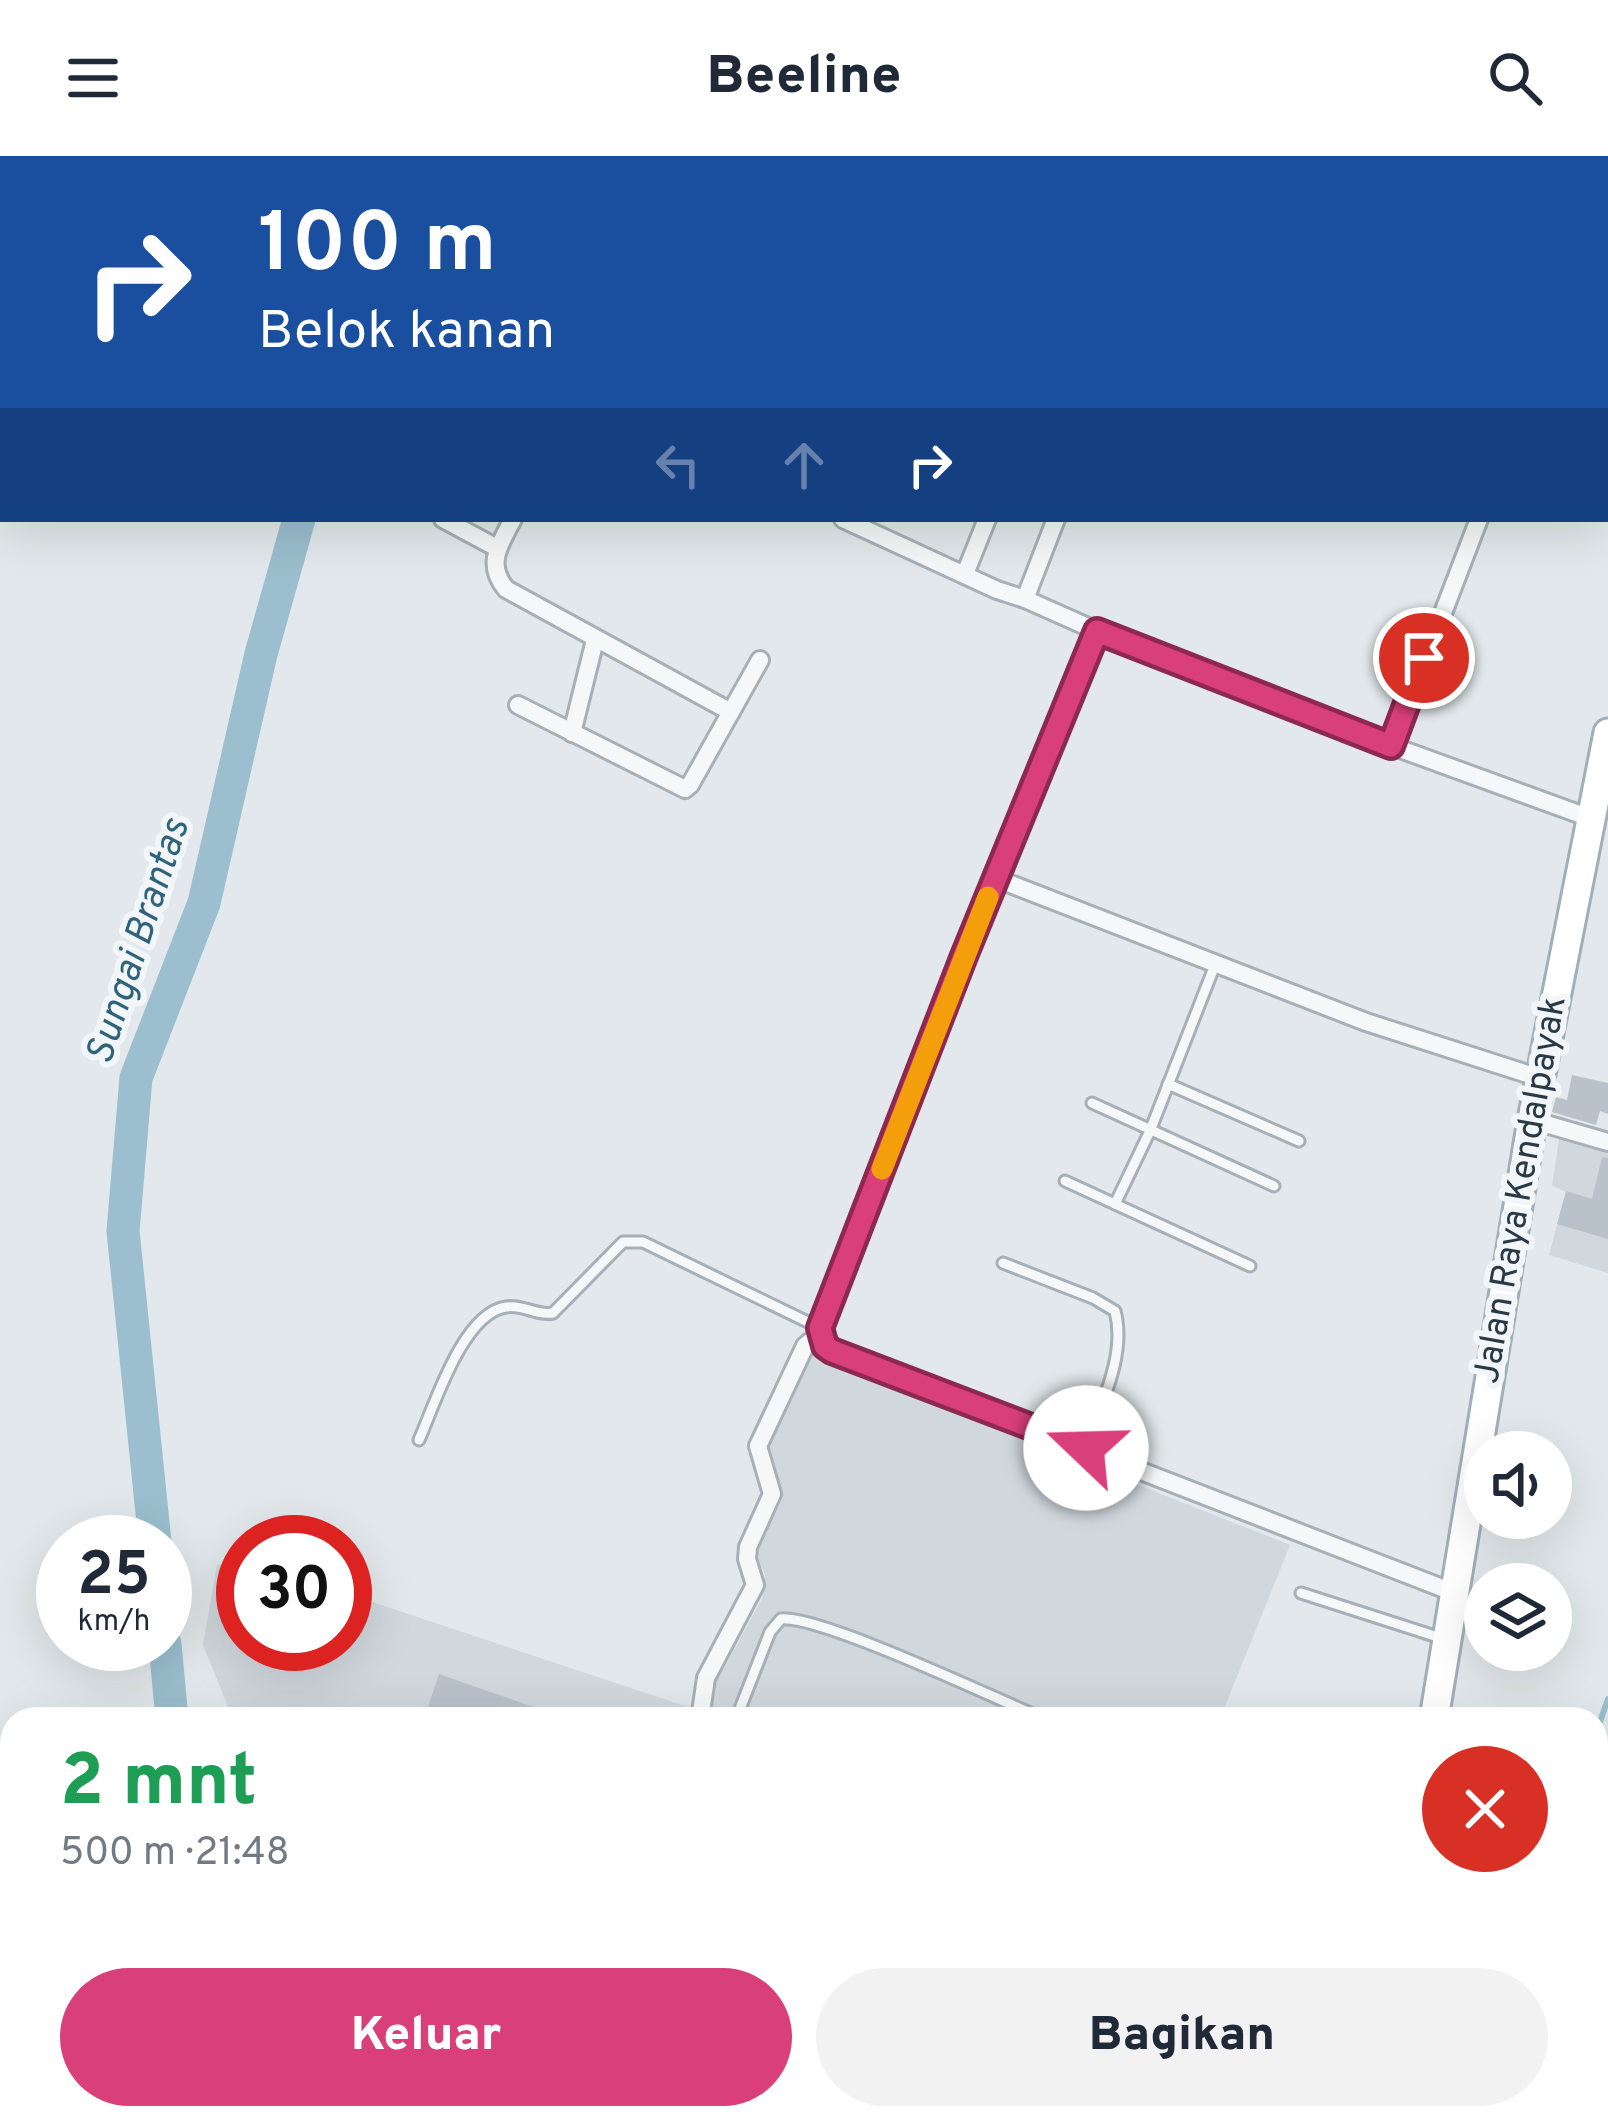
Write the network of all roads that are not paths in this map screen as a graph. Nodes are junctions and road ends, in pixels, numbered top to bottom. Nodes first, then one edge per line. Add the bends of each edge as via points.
1 (449, 522) edge
2 (511, 522) edge
3 (850, 522) edge
4 (986, 522) edge
5 (1055, 522) edge
6 (1478, 522) edge
7 (497, 548) junction
8 (964, 574) junction
9 (1025, 598) junction
10 (1097, 631) junction
11 (595, 640) junction
12 (760, 660) dead end
13 (518, 705) dead end
14 (731, 712) junction
15 (572, 733) junction
16 (1608, 733) edge
17 (1391, 746) junction
18 (1590, 818) junction
19 (995, 878) junction
20 (1215, 964) junction
21 (1540, 1078) junction
22 (1168, 1084) junction
23 (1092, 1103) dead end
24 (1532, 1120) junction
25 (1150, 1130) junction
26 (1298, 1142) dead end
27 (1608, 1142) edge
28 (1066, 1180) dead end
29 (1274, 1186) dead end
30 (1115, 1204) junction
31 (1003, 1263) dead end
32 (1250, 1266) dead end
33 (820, 1328) junction
34 (829, 1349) junction
35 (419, 1440) dead end
36 (1086, 1448) junction
37 (1301, 1592) dead end
38 (1455, 1593) junction
39 (1447, 1640) junction
40 (702, 1707) edge
41 (741, 1707) edge
42 (1016, 1707) edge
43 (1436, 1707) edge

1 - 7 street
2 - 7 street
3 - 8 street
4 - 8 street
5 - 9 street
6 - 17 street
7 - 11 street via 502,585
8 - 9 street
9 - 10 street
10 - 17 street
10 - 19 street
11 - 14 street
11 - 15 street
12 - 14 street
13 - 15 street
14 - 15 street via 685,789
16 - 18 main road, Jalan Raya Kendalpayak
17 - 18 street
18 - 21 main road, Jalan Raya Kendalpayak
19 - 20 street
19 - 33 street
20 - 21 street
20 - 22 lane
21 - 24 main road, Jalan Raya Kendalpayak
22 - 25 lane
22 - 26 lane
23 - 25 lane
24 - 27 street
24 - 38 main road, Jalan Raya Kendalpayak
25 - 29 lane
25 - 30 lane
28 - 30 lane
30 - 32 lane
31 - 36 lane via 1115,1311 1117,1352
33 - 34 street
33 - 35 lane via 643,1242 623,1242 553,1313 510,1306 487,1313
34 - 36 street
34 - 40 street via 805,1346 758,1446 772,1494 748,1547 755,1585 706,1678
36 - 38 street
37 - 39 lane
38 - 39 main road, Jalan Raya Kendalpayak
39 - 43 main road, Jalan Raya Kendalpayak
41 - 42 lane via 770,1632 789,1618

